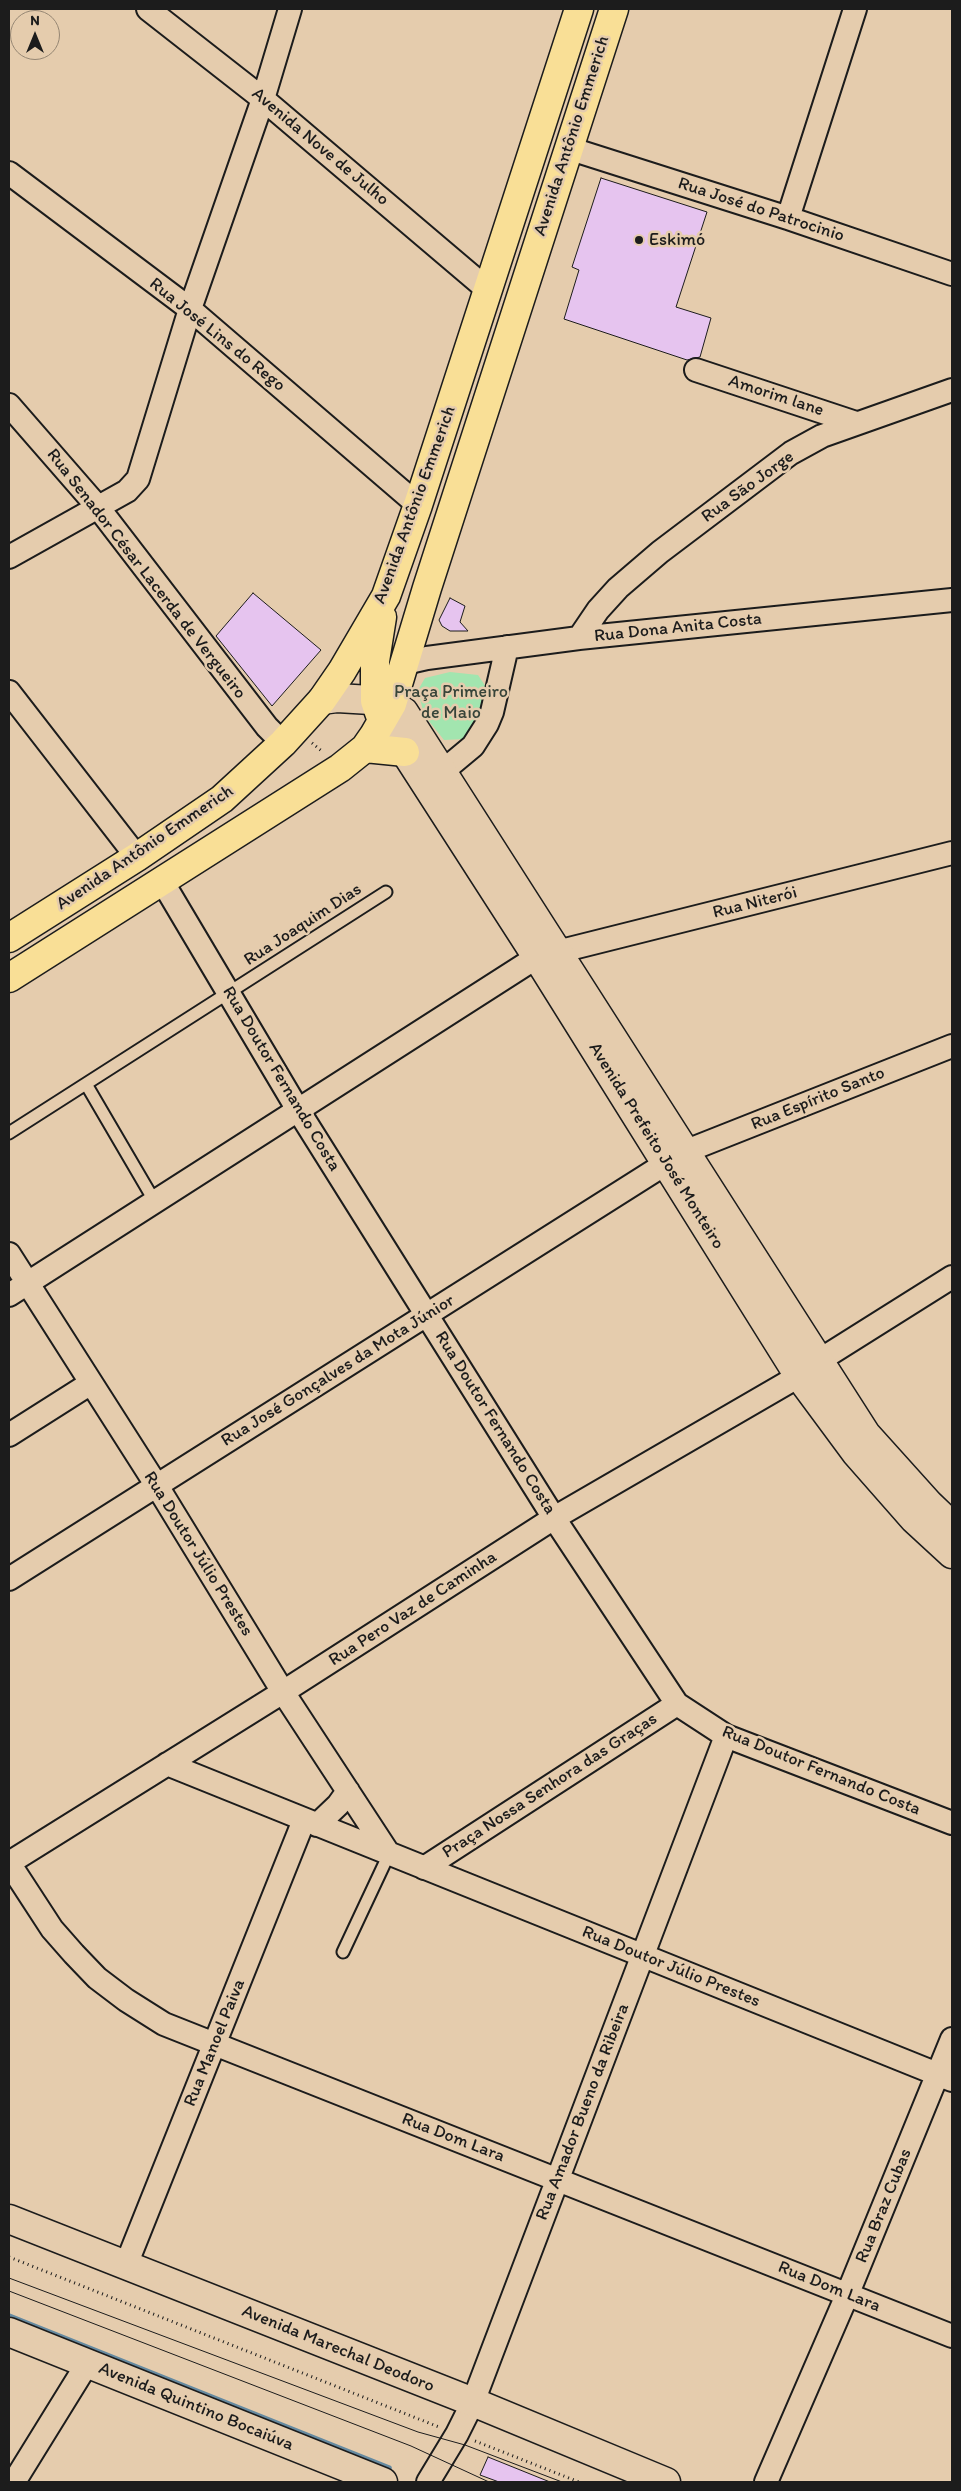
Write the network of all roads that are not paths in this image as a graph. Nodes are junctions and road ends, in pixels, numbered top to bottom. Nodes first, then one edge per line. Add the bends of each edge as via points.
1 (148, 9) edge
2 (290, 9) edge
3 (579, 9) edge
4 (614, 9) edge
5 (855, 9) edge
6 (263, 99) junction
7 (568, 148) junction
8 (9, 173) edge
9 (788, 218) junction
10 (952, 274) edge
11 (488, 290) junction
12 (190, 309) junction
13 (696, 370) dead end
14 (952, 390) edge
15 (9, 405) edge
16 (856, 423) junction
17 (418, 505) junction
18 (97, 506) junction
19 (9, 557) edge
20 (386, 596) junction
21 (952, 600) edge
22 (579, 638) junction
23 (507, 647) junction
24 (375, 661) junction
25 (406, 663) junction
26 (9, 692) edge
27 (322, 700) junction
28 (383, 709) junction
29 (283, 743) junction
30 (413, 745) junction
31 (365, 748) junction
32 (443, 770) junction
33 (952, 854) edge
34 (137, 857) junction
35 (162, 881) junction
36 (386, 892) dead end
37 (9, 938) edge
38 (547, 954) junction
39 (9, 978) edge
40 (230, 992) junction
41 (952, 1046) edge
42 (86, 1084) junction
43 (298, 1110) junction
44 (9, 1133) edge
45 (675, 1158) junction
46 (155, 1202) junction
47 (9, 1254) edge
48 (952, 1276) edge
49 (18, 1289) edge
50 (427, 1315) junction
51 (809, 1368) junction
52 (91, 1383) junction
53 (9, 1435) edge
54 (157, 1486) junction
55 (554, 1518) junction
56 (952, 1526) edge
57 (952, 1554) edge
58 (9, 1579) edge
59 (283, 1692) junction
60 (677, 1704) junction
61 (726, 1736) junction
62 (167, 1764) junction
63 (348, 1791) junction
64 (310, 1823) junction
65 (952, 1823) edge
66 (389, 1854) junction
67 (9, 1863) edge
68 (424, 1868) junction
69 (343, 1952) dead end
70 (642, 1956) junction
71 (952, 2039) edge
72 (215, 2045) junction
73 (945, 2077) edge
74 (558, 2180) junction
75 (9, 2219) edge
76 (126, 2265) junction
77 (848, 2294) junction
78 (9, 2332) edge
79 (952, 2336) edge
80 (88, 2364) junction
81 (473, 2402) junction
82 (14, 2482) edge
83 (383, 2482) edge
84 (428, 2482) edge
85 (666, 2482) edge
86 (766, 2482) edge

1 - 6 street, Avenida Nove de Julho
2 - 6 street
3 - 11 main road, Avenida Antônio Emmerich
4 - 7 main road, Avenida Antônio Emmerich
5 - 9 street
6 - 11 street, Avenida Nove de Julho
6 - 12 street
7 - 9 street, Rua José do Patrocinio
7 - 25 main road, Avenida Antônio Emmerich
8 - 12 street, Rua José Lins do Rego
9 - 10 street, Rua José do Patrocinio
11 - 17 main road, Avenida Antônio Emmerich
12 - 17 street, Rua José Lins do Rego
12 - 18 street via 138,479 126,491
13 - 16 street, Amorim lane
14 - 16 street, Rua São Jorge
15 - 18 street, Rua Senador César Lacerda de Vergueiro
16 - 22 street, Rua São Jorge via 791,453 660,552 618,588
17 - 20 main road, Avenida Antônio Emmerich
18 - 19 street
18 - 29 street, Rua Senador César Lacerda de Vergueiro
20 - 24 main road
20 - 27 main road, Avenida Antônio Emmerich
21 - 22 street, Rua Dona Anita Costa
22 - 23 street, Rua Dona Anita Costa
23 - 25 street, Rua Dona Anita Costa
23 - 32 street via 487,724 473,746
24 - 25 main road via 388,666
24 - 28 main road
25 - 28 main road, Avenida Antônio Emmerich
26 - 34 street
27 - 28 main road via 337,698
27 - 29 main road, Avenida Antônio Emmerich
28 - 30 main road, Avenida Prefeito José Monteiro
28 - 31 main road, Avenida Antônio Emmerich
29 - 34 main road, Avenida Antônio Emmerich via 222,799
30 - 31 main road
30 - 32 main road, Avenida Prefeito José Monteiro
30 - 38 main road, Avenida Prefeito José Monteiro
31 - 35 main road, Avenida Antônio Emmerich via 300,795
32 - 38 main road, Avenida Prefeito José Monteiro
33 - 38 street, Rua Niterói
34 - 37 main road, Avenida Antônio Emmerich
35 - 39 main road, Avenida Antônio Emmerich
35 - 40 street, Rua Doutor Fernando Costa
36 - 40 lane, Rua Joaquim Dias
38 - 43 street, Rua Niterói
38 - 45 main road, Avenida Prefeito José Monteiro
40 - 42 lane, Rua Joaquim Dias
40 - 43 street, Rua Doutor Fernando Costa
41 - 45 street, Rua Espírito Santo
42 - 44 lane, Rua Joaquim Dias
42 - 46 lane
43 - 46 street, Rua Niterói
43 - 50 street, Rua Doutor Fernando Costa
45 - 50 street, Rua José Gonçalves da Mota Júnior
45 - 51 main road, Avenida Prefeito José Monteiro
46 - 49 street, Rua Niterói
47 - 49 street, Rua Doutor Júlio Prestes
48 - 51 street, Rua Pero Vaz de Caminha
49 - 52 street, Rua Doutor Júlio Prestes
50 - 54 street, Rua José Gonçalves da Mota Júnior
50 - 55 street, Rua Doutor Fernando Costa
51 - 55 street, Rua Pero Vaz de Caminha
51 - 56 main road, Avenida Prefeito José Monteiro
51 - 57 main road, Avenida Prefeito José Monteiro via 869,1468 914,1520
52 - 53 street
52 - 54 street, Rua Doutor Júlio Prestes
54 - 58 street, Rua José Gonçalves da Mota Júnior
54 - 59 street, Rua Doutor Júlio Prestes
55 - 59 street, Rua Pero Vaz de Caminha
55 - 60 street, Rua Doutor Fernando Costa
59 - 62 street, Rua Pero Vaz de Caminha
59 - 63 street, Rua Doutor Júlio Prestes
60 - 61 street, Rua Doutor Fernando Costa
60 - 68 street, Praça Nossa Senhora das Graças
61 - 65 street, Rua Doutor Fernando Costa
61 - 70 street, Rua Amador Bueno da Ribeira
62 - 64 street, Rua Doutor Júlio Prestes
62 - 67 street, Rua Pero Vaz de Caminha
63 - 64 street via 338,1805
63 - 66 street, Rua Doutor Júlio Prestes
64 - 66 street, Rua Doutor Júlio Prestes
64 - 72 street, Rua Manoel Paiva
66 - 68 street, Rua Doutor Júlio Prestes
66 - 69 lane
67 - 72 street, Rua Dom Lara via 52,1929 97,1978 164,2024
68 - 70 street, Rua Doutor Júlio Prestes
70 - 73 street, Rua Doutor Júlio Prestes
70 - 74 street, Rua Amador Bueno da Ribeira
71 - 73 street, Rua Braz Cubas
72 - 74 street, Rua Dom Lara
72 - 76 street, Rua Manoel Paiva
73 - 77 street, Rua Braz Cubas
74 - 77 street, Rua Dom Lara
74 - 81 street, Rua Amador Bueno da Ribeira
75 - 76 main road, Avenida Marechal Deodoro
76 - 81 main road, Avenida Marechal Deodoro
77 - 79 street, Rua Dom Lara
77 - 86 street, Rua Braz Cubas
78 - 80 main road, Avenida Quintino Bocaiúva
80 - 82 street
80 - 83 main road, Avenida Quintino Bocaiúva
81 - 84 street, Rua Amador Bueno da Ribeira
81 - 85 main road, Avenida Marechal Deodoro

